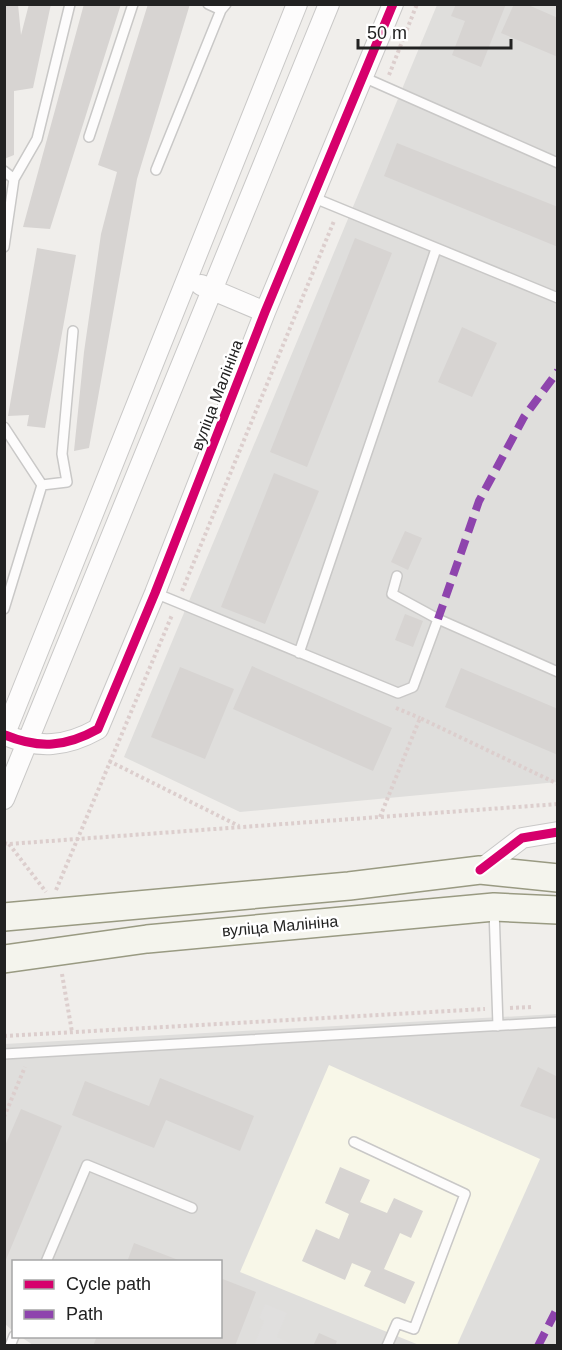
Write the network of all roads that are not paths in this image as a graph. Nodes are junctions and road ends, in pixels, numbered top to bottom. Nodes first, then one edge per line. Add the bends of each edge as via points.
1 (70, 4) edge
2 (133, 4) edge
3 (208, 4) edge
4 (297, 4) edge
5 (329, 4) edge
6 (393, 4) edge
7 (223, 8) edge
8 (363, 77) junction
9 (89, 137) dead end
10 (558, 164) edge
11 (156, 170) dead end
12 (4, 171) edge
13 (14, 179) junction
14 (312, 197) junction
15 (4, 247) edge
16 (436, 249) junction
17 (187, 279) junction
18 (212, 290) junction
19 (558, 298) edge
20 (265, 312) junction
21 (73, 331) dead end
22 (4, 427) edge
23 (42, 485) junction
24 (397, 576) dead end
25 (155, 593) junction
26 (4, 609) edge
27 (438, 619) junction
28 (299, 653) junction
29 (558, 672) edge
30 (5, 736) edge
31 (27, 744) junction
32 (4, 800) edge
33 (558, 832) edge
34 (480, 870) junction
35 (558, 878) edge
36 (494, 907) junction
37 (558, 910) edge
38 (12, 912) edge
39 (4, 958) edge
40 (558, 1022) edge
41 (498, 1026) junction
42 (4, 1054) edge
43 (354, 1142) dead end
44 (192, 1208) dead end
45 (47, 1260) edge
46 (387, 1346) edge

1 - 13 lane via 37,139
2 - 9 lane
3 - 7 lane
4 - 17 street
5 - 18 street
6 - 8 street, вуліца Малініна
7 - 11 lane
8 - 10 lane
8 - 14 street, вуліца Малініна
12 - 13 lane
13 - 15 lane
14 - 16 lane
14 - 20 street, вуліца Малініна
16 - 19 lane
16 - 28 lane
17 - 18 street
17 - 30 street
18 - 20 street
18 - 31 street
20 - 25 street, вуліца Малініна
21 - 23 lane via 63,454 68,482
22 - 23 lane
23 - 26 lane
24 - 27 lane via 392,594
25 - 28 lane
25 - 31 street, вуліца Малініна via 98,729 78,740
27 - 28 lane via 413,687 398,693
27 - 29 lane
30 - 31 street
31 - 32 street
33 - 34 street via 522,838
34 - 35 main road, вуліца Малініна
34 - 38 main road, вуліца Малініна via 349,886
36 - 37 main road, вуліца Малініна
36 - 39 main road, вуліца Малініна via 147,939
36 - 41 lane
40 - 41 lane
41 - 42 lane
43 - 46 lane via 465,1194 414,1329 397,1323
44 - 45 lane via 87,1165

